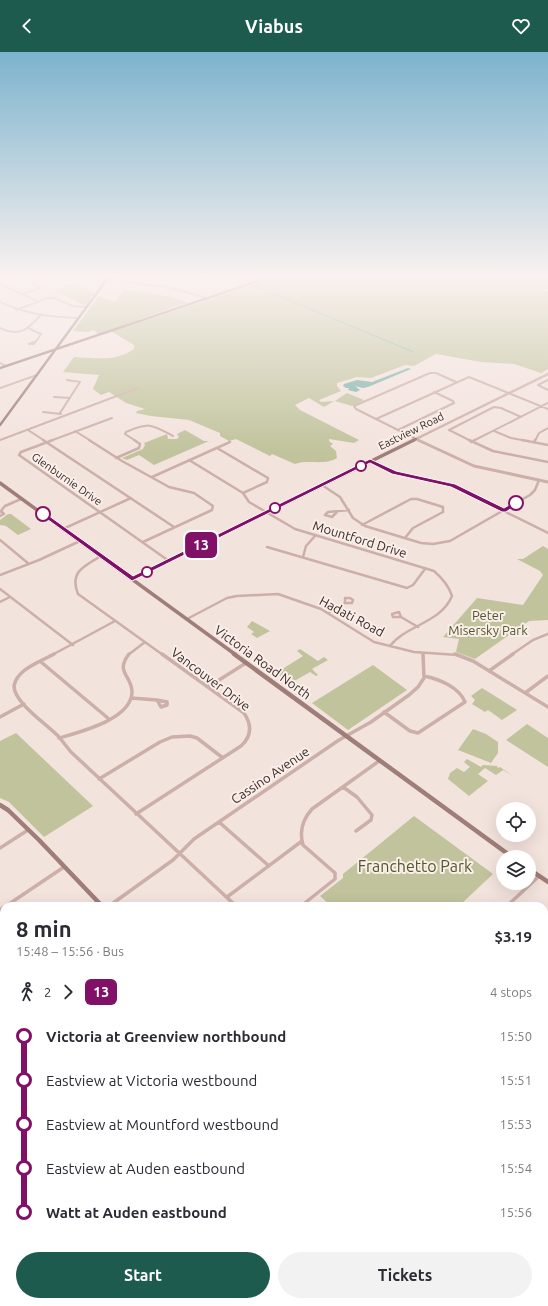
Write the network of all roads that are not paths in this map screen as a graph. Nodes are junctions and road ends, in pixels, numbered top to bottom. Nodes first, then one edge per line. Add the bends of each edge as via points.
1 (39, 337) edge
2 (65, 337) edge
3 (94, 337) edge
4 (62, 340) junction
5 (36, 341) dead end
6 (69, 345) junction
7 (56, 349) junction
8 (41, 354) junction
9 (51, 356) junction
10 (0, 363) edge
11 (6, 366) junction
12 (0, 368) edge
13 (548, 374) edge
14 (37, 375) junction
15 (67, 380) dead end
16 (548, 380) edge
17 (456, 382) junction
18 (0, 388) edge
19 (138, 388) dead end
20 (548, 390) edge
21 (434, 392) junction
22 (510, 393) junction
23 (54, 397) dead end
24 (70, 398) junction
25 (548, 403) edge
26 (541, 406) junction
27 (548, 409) edge
28 (44, 412) dead end
29 (60, 413) junction
30 (64, 416) junction
31 (521, 417) junction
32 (112, 418) dead end
33 (376, 419) junction
34 (0, 424) edge
35 (548, 428) edge
36 (28, 430) junction
37 (398, 430) junction
38 (75, 431) junction
39 (494, 431) junction
40 (173, 436) dead end
41 (416, 439) junction
42 (0, 440) edge
43 (47, 442) junction
44 (230, 442) dead end
45 (472, 442) junction
46 (534, 442) junction
47 (548, 445) edge
48 (217, 448) junction
49 (116, 458) junction
50 (189, 460) junction
51 (370, 461) junction
52 (548, 462) edge
53 (152, 477) junction
54 (539, 480) junction
55 (548, 482) edge
56 (0, 483) edge
57 (322, 486) junction
58 (243, 493) junction
59 (131, 498) junction
60 (22, 499) junction
61 (349, 510) junction
62 (504, 510) junction
63 (0, 511) edge
64 (100, 512) junction
65 (337, 512) dead end
66 (266, 513) junction
67 (0, 516) edge
68 (362, 525) junction
69 (174, 527) junction
70 (63, 529) junction
71 (548, 533) edge
72 (315, 536) junction
73 (405, 538) junction
74 (0, 540) edge
75 (80, 541) junction
76 (143, 542) junction
77 (267, 547) dead end
78 (101, 556) junction
79 (303, 557) junction
80 (169, 561) junction
81 (29, 564) junction
82 (425, 569) junction
83 (0, 575) edge
84 (132, 579) junction
85 (0, 588) edge
86 (10, 597) junction
87 (0, 602) edge
88 (345, 603) dead end
89 (328, 613) junction
90 (401, 617) dead end
91 (186, 619) junction
92 (115, 621) junction
93 (418, 627) junction
94 (548, 634) edge
95 (145, 642) junction
96 (73, 645) junction
97 (390, 646) junction
98 (423, 653) junction
99 (42, 662) junction
100 (246, 663) junction
101 (489, 671) junction
102 (424, 676) junction
103 (548, 676) edge
104 (208, 687) junction
105 (525, 693) junction
106 (131, 698) junction
107 (157, 700) dead end
108 (24, 704) junction
109 (548, 708) edge
110 (384, 712) junction
111 (0, 717) edge
112 (109, 719) junction
113 (346, 736) junction
114 (59, 738) junction
115 (223, 758) junction
116 (380, 761) junction
117 (99, 779) junction
118 (343, 787) junction
119 (0, 805) edge
120 (136, 814) junction
121 (219, 822) junction
122 (28, 830) junction
123 (356, 831) dead end
124 (302, 841) junction
125 (0, 848) edge
126 (502, 850) edge
127 (180, 854) junction
128 (269, 866) junction
129 (64, 867) junction
130 (536, 874) edge
131 (539, 876) junction
132 (548, 882) edge
133 (227, 897) junction
134 (12, 902) edge
135 (97, 902) edge
136 (115, 902) edge
137 (232, 902) edge
138 (307, 902) edge
139 (511, 902) edge

1 - 5 street
2 - 4 main road
3 - 6 main road
4 - 6 main road via 63,344
4 - 7 main road
6 - 7 main road
7 - 8 main road
7 - 9 main road
8 - 9 main road
8 - 11 main road
9 - 14 main road
10 - 11 street
11 - 12 main road
13 - 22 street, Eastview Road
14 - 18 street
14 - 34 main road
15 - 24 street via 80,382
16 - 20 street via 538,385
17 - 21 street
17 - 22 street via 473,377
17 - 33 street via 430,373 354,406
19 - 30 street
21 - 33 street
21 - 37 street via 454,403
22 - 26 street
22 - 41 street, Eastview Road
23 - 24 street
24 - 29 street
25 - 26 street
26 - 27 street
26 - 31 street
28 - 29 street
29 - 30 street
30 - 36 street
31 - 39 street
31 - 45 street via 494,407 449,429
32 - 38 street, Glenburnie Drive
33 - 37 street
35 - 46 street via 539,433
36 - 42 street
36 - 43 street
37 - 41 street
38 - 43 street, Glenburnie Drive
38 - 49 street
39 - 45 street
39 - 46 street via 511,438
40 - 49 street via 152,424 145,424 125,434 140,444 139,448
41 - 51 main road, Eastview Road
41 - 54 street via 474,466
43 - 59 street
43 - 64 street, Glenburnie Drive via 19,455
44 - 48 street
45 - 52 street via 496,452
46 - 47 street
48 - 50 street
48 - 58 street via 268,478 267,482
49 - 53 street
50 - 53 street
50 - 58 street, Mountford Drive
51 - 57 main road, Eastview Road
51 - 62 street via 394,473 453,486
53 - 69 street via 172,489 194,493 213,506 212,510
54 - 55 street
54 - 62 street via 533,493
56 - 60 main road, Victoria Road North
57 - 61 street via 340,497
57 - 66 main road, Eastview Road
58 - 66 street, Mountford Drive via 249,502
59 - 64 street
59 - 69 street
60 - 63 street
60 - 70 main road, Victoria Road North
61 - 65 street
61 - 68 street via 353,518
62 - 71 street
62 - 73 street via 444,543 428,544
63 - 67 street via 4,514
64 - 70 street
64 - 76 street, Glenburnie Drive
66 - 72 street, Mountford Drive via 294,529
66 - 80 main road, Eastview Road
68 - 73 street
68 - 73 street via 410,499 443,507 443,512 413,528
69 - 76 street
70 - 75 main road, Victoria Road North
72 - 79 street via 306,546
72 - 82 street, Mountford Drive
74 - 81 street
75 - 78 main road, Victoria Road North
75 - 81 street
76 - 80 street, Glenburnie Drive
77 - 79 street
78 - 84 main road, Victoria Road North
78 - 92 street, Vancouver Drive via 79,570 74,579 74,588 82,598
79 - 82 street via 407,588 414,585
80 - 84 main road, Eastview Road
81 - 83 street
82 - 93 street, Mountford Drive via 440,576 452,596 434,617
84 - 91 main road, Victoria Road North
85 - 86 street
86 - 87 street
86 - 96 street
88 - 89 street
89 - 91 street, Hadati Road via 289,597 267,594 226,598
89 - 97 street, Hadati Road via 368,639
90 - 93 street
91 - 100 main road, Victoria Road North
92 - 95 street, Vancouver Drive
92 - 96 street
93 - 97 street, Mountford Drive via 396,638
94 - 101 street via 533,640
95 - 104 street, Vancouver Drive
95 - 106 street via 132,651 123,663 124,672 132,688
96 - 99 street
97 - 98 street, Hadati Road
98 - 101 street, Hadati Road via 463,656
98 - 102 street
99 - 108 street via 20,674 16,680 14,691
99 - 112 street
100 - 104 street
100 - 113 main road, Victoria Road North
101 - 105 street, Hadati Road
102 - 110 street, Cassino Avenue via 417,689
102 - 110 street via 438,679 462,695 465,702 418,733
103 - 105 street
104 - 115 street, Vancouver Drive via 244,713 251,727 245,743
105 - 109 street, Hadati Road
106 - 107 street
106 - 112 street via 121,711
108 - 111 street
108 - 114 street
110 - 113 street, Cassino Avenue
112 - 114 street via 90,729
113 - 116 main road, Victoria Road North
113 - 121 street, Cassino Avenue
114 - 117 street
115 - 117 street via 197,738 172,737
115 - 120 street, Vancouver Drive
116 - 118 street
116 - 126 main road, Victoria Road North
117 - 120 street
118 - 123 street via 357,797 372,815 370,820
118 - 124 street via 306,815 301,827
119 - 122 main road
120 - 127 street
121 - 127 street, Cassino Avenue via 194,839
121 - 128 street
122 - 125 street
122 - 129 main road
124 - 128 street
124 - 138 street via 306,848 335,872 336,876
127 - 133 street
127 - 136 street, Cassino Avenue
128 - 133 street
129 - 134 street
129 - 135 main road
130 - 131 main road
131 - 132 main road
131 - 139 street
133 - 137 street

